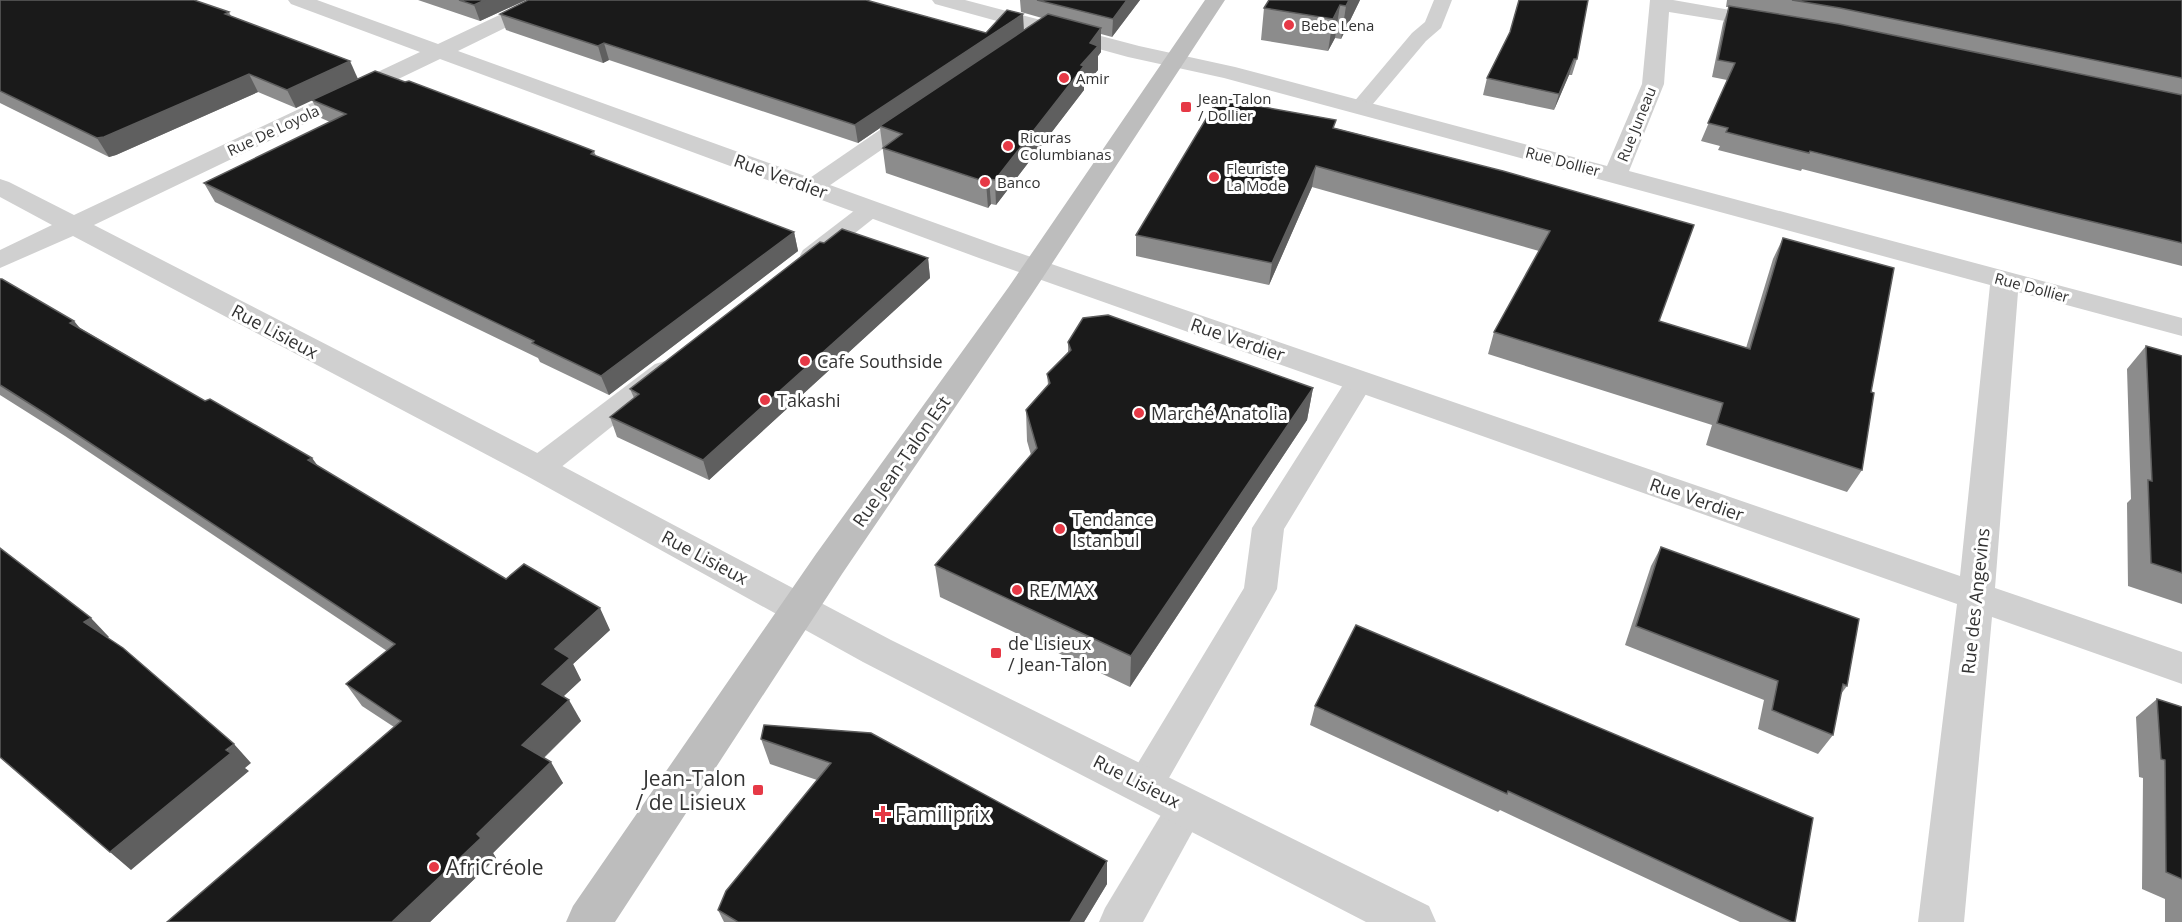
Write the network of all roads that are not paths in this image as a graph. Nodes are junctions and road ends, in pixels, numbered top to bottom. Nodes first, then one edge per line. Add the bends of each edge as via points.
1 (298, 0) edge
2 (547, 0) edge
3 (942, 0) edge
4 (1215, 0) edge
5 (1443, 0) edge
6 (1660, 2) edge
7 (1787, 25) edge
8 (1045, 28) junction
9 (1020, 45) edge
10 (438, 51) junction
11 (1173, 61) junction
12 (930, 106) edge
13 (1359, 107) junction
14 (1615, 175) junction
15 (0, 187) edge
16 (812, 187) junction
17 (871, 209) junction
18 (73, 225) junction
19 (0, 260) edge
20 (1035, 268) junction
21 (792, 271) edge
22 (2005, 280) junction
23 (2182, 327) edge
24 (688, 352) edge
25 (1360, 381) junction
26 (539, 468) junction
27 (1976, 596) junction
28 (801, 609) junction
29 (2182, 668) edge
30 (1145, 785) junction
31 (1187, 807) junction
32 (589, 922) edge
33 (1120, 922) edge
34 (1413, 922) edge
35 (1941, 922) edge

1 - 10 street, Rue Verdier
2 - 10 street, Rue De Loyola
3 - 8 street, Rue Dollier
4 - 11 main road, Rue Jean-Talon Est
5 - 13 lane via 1434,24
6 - 7 street
6 - 14 street, Rue Juneau via 1653,84
8 - 9 lane
8 - 11 street, Rue Dollier
10 - 16 street, Rue Verdier
10 - 18 street, Rue De Loyola
11 - 13 street, Rue Dollier
11 - 20 main road, Rue Jean-Talon Est
12 - 16 lane
13 - 14 street, Rue Dollier
14 - 22 street, Rue Dollier
15 - 18 street, Rue Lisieux
16 - 17 street, Rue Verdier
17 - 20 street, Rue Verdier
17 - 21 lane
18 - 19 street, Rue De Loyola
18 - 26 street, Rue Lisieux
20 - 25 street, Rue Verdier
20 - 28 main road, Rue Jean-Talon Est
22 - 23 street, Rue Dollier
22 - 27 street, Rue des Angevins
24 - 26 lane
25 - 27 street, Rue Verdier
25 - 30 lane via 1268,528 1260,589
26 - 28 street, Rue Lisieux
27 - 29 street, Rue Verdier
27 - 35 street, Rue des Angevins
28 - 30 street, Rue Lisieux
28 - 32 main road, Rue Jean-Talon Est
30 - 31 street, Rue Lisieux
31 - 33 lane
31 - 34 street, Rue Lisieux

